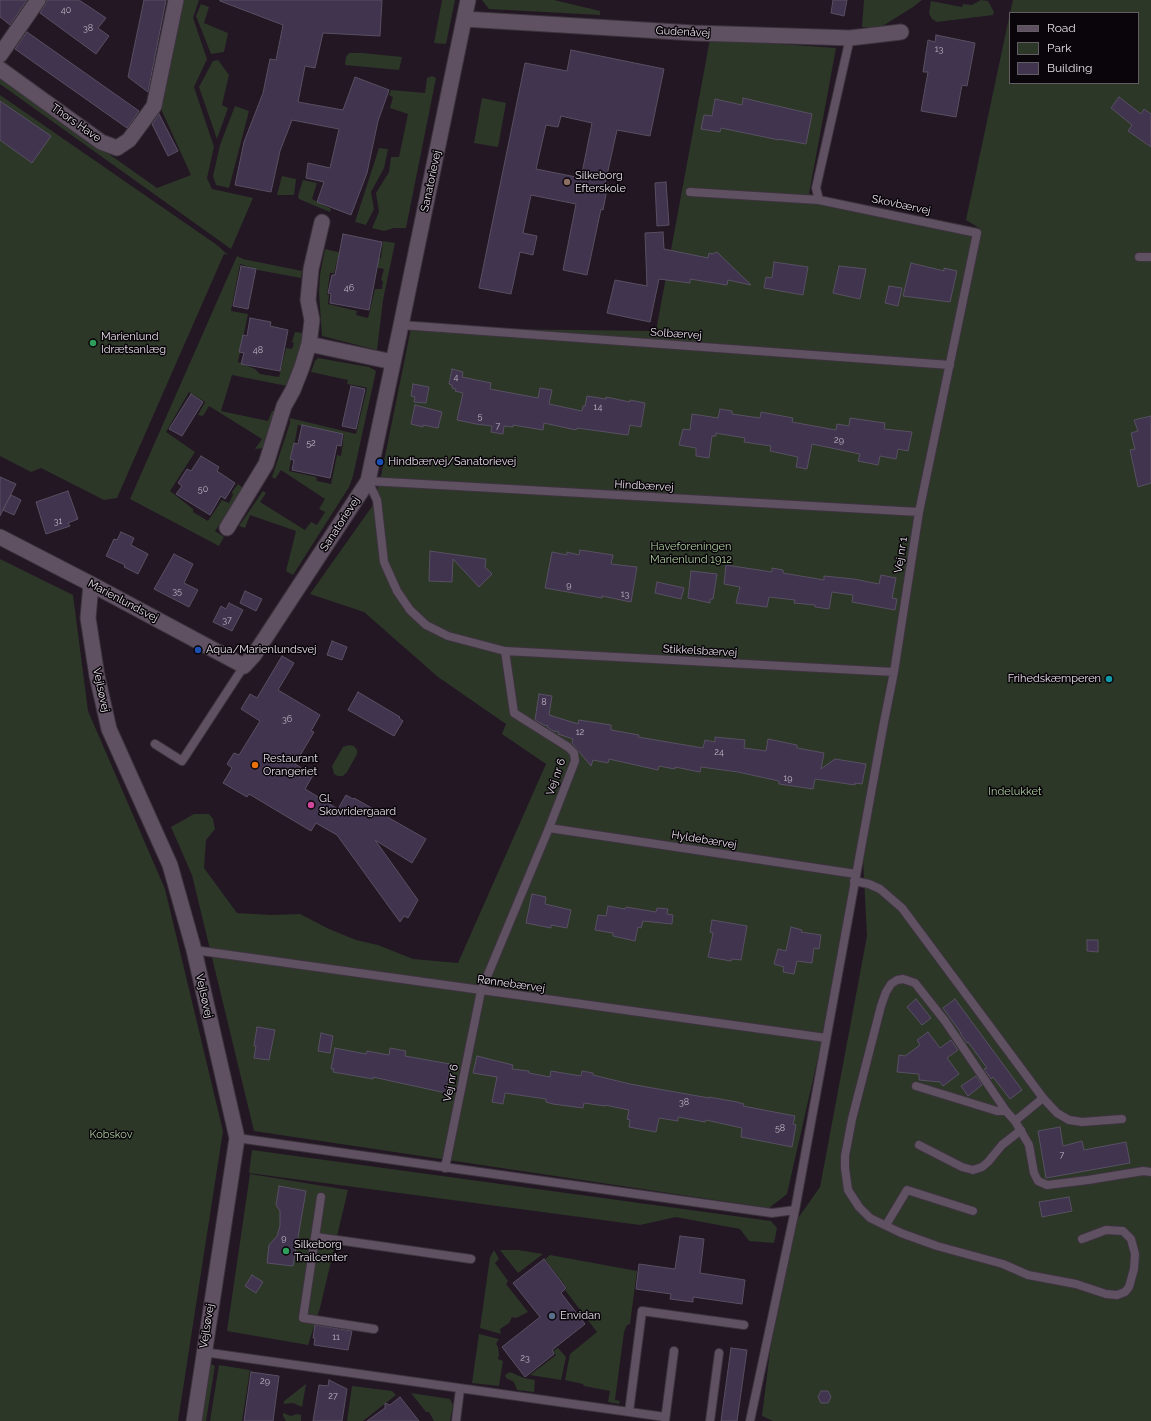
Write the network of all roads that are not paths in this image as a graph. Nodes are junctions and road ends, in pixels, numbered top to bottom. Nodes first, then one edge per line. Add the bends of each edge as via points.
1 (38, 0) edge
2 (176, 0) edge
3 (468, 0) edge
4 (464, 19) junction
5 (901, 32) dead end
6 (850, 38) junction
7 (3, 45) edge
8 (0, 69) edge
9 (690, 192) dead end
10 (819, 200) junction
11 (322, 222) dead end
12 (978, 233) joint
13 (1139, 257) dead end
14 (1151, 257) edge
15 (401, 326) junction
16 (309, 344) junction
17 (393, 362) junction
18 (950, 365) junction
19 (368, 481) junction
20 (919, 512) junction
21 (227, 528) dead end
22 (0, 537) edge
23 (91, 584) junction
24 (505, 651) junction
25 (244, 666) junction
26 (894, 672) junction
27 (155, 744) dead end
28 (549, 828) junction
29 (855, 877) junction
30 (194, 950) junction
31 (481, 991) junction
32 (826, 1038) junction
33 (916, 1086) dead end
34 (1043, 1098) junction
35 (1006, 1110) junction
36 (1122, 1119) dead end
37 (1015, 1121) junction
38 (1021, 1130) junction
39 (237, 1138) junction
40 (919, 1145) dead end
41 (445, 1168) junction
42 (1151, 1172) edge
43 (322, 1197) dead end
44 (796, 1210) junction
45 (973, 1211) dead end
46 (886, 1226) junction
47 (316, 1237) junction
48 (1082, 1239) dead end
49 (471, 1259) dead end
50 (744, 1325) dead end
51 (374, 1329) dead end
52 (204, 1352) junction
53 (674, 1352) dead end
54 (719, 1353) dead end
55 (460, 1389) junction
56 (629, 1412) junction
57 (665, 1419) edge
58 (194, 1421) edge
59 (456, 1421) edge
60 (710, 1421) edge
61 (750, 1421) edge

1 - 7 street
2 - 8 street, Thors Have via 154,106 130,140 117,148 101,142
3 - 4 street, Sanatorievej
4 - 6 street, Gudenåvej via 694,33
4 - 15 street, Sanatorievej
5 - 6 street, Gudenåvej
6 - 10 lane via 816,188
9 - 10 lane, Skovbærvej
10 - 12 lane, Skovbærvej
11 - 16 street via 311,269 308,300 312,320
12 - 18 lane, Vej nr 1
13 - 14 lane
15 - 17 street, Sanatorievej
15 - 18 lane, Solbærvej
16 - 17 street
16 - 21 street via 293,390 284,406 266,464
17 - 19 street, Sanatorievej
18 - 20 lane, Vej nr 1
19 - 20 lane, Hindbærvej
19 - 24 lane via 377,500 384,562 397,591 410,610 426,626 448,636
19 - 25 street, Sanatorievej via 254,655
20 - 26 lane, Vej nr 1
22 - 23 street, Marienlundsvej
23 - 25 street, Marienlundsvej
23 - 30 street, Vejlsøvej via 88,618 109,729 170,865
24 - 26 lane, Stikkelsbærvej
24 - 28 lane, Vej nr 6 via 514,713 574,753 575,761
25 - 27 lane via 182,761
26 - 29 lane, Vej nr 1
28 - 29 lane, Hyldebærvej
28 - 31 lane, Vej nr 6
29 - 32 lane, Vej nr 1
29 - 34 lane, Hyldebærvej via 880,889 902,908
30 - 31 lane, Rønnebærvej
30 - 39 street, Vejlsøvej
31 - 32 lane, Rønnebærvej
31 - 41 lane, Vej nr 6
32 - 44 lane, Vej nr 1
33 - 35 lane via 997,1111
34 - 36 lane, Hyldebærvej via 1069,1120 1082,1122
34 - 37 lane
35 - 37 lane
35 - 46 lane via 945,1021 915,983 903,979 891,984 881,1006 845,1156 848,1190 870,1218
37 - 38 lane
38 - 40 lane via 1002,1145 988,1162 973,1170
38 - 42 lane via 1029,1145 1034,1173 1038,1181 1047,1185
39 - 41 lane
39 - 52 street, Vejlsøvej
41 - 44 lane via 772,1213
43 - 47 lane
44 - 61 lane, Vej nr 1
45 - 46 lane via 906,1190
46 - 48 lane via 937,1246 1003,1264 1028,1274 1076,1284 1106,1294 1118,1295 1125,1292 1134,1269 1135,1254 1131,1239 1123,1231 1106,1230
47 - 49 lane
47 - 51 lane via 303,1318
50 - 56 lane via 642,1310
52 - 55 lane
52 - 58 street, Vejlsøvej
53 - 57 lane
54 - 60 lane
55 - 56 lane
55 - 59 lane
56 - 57 lane

